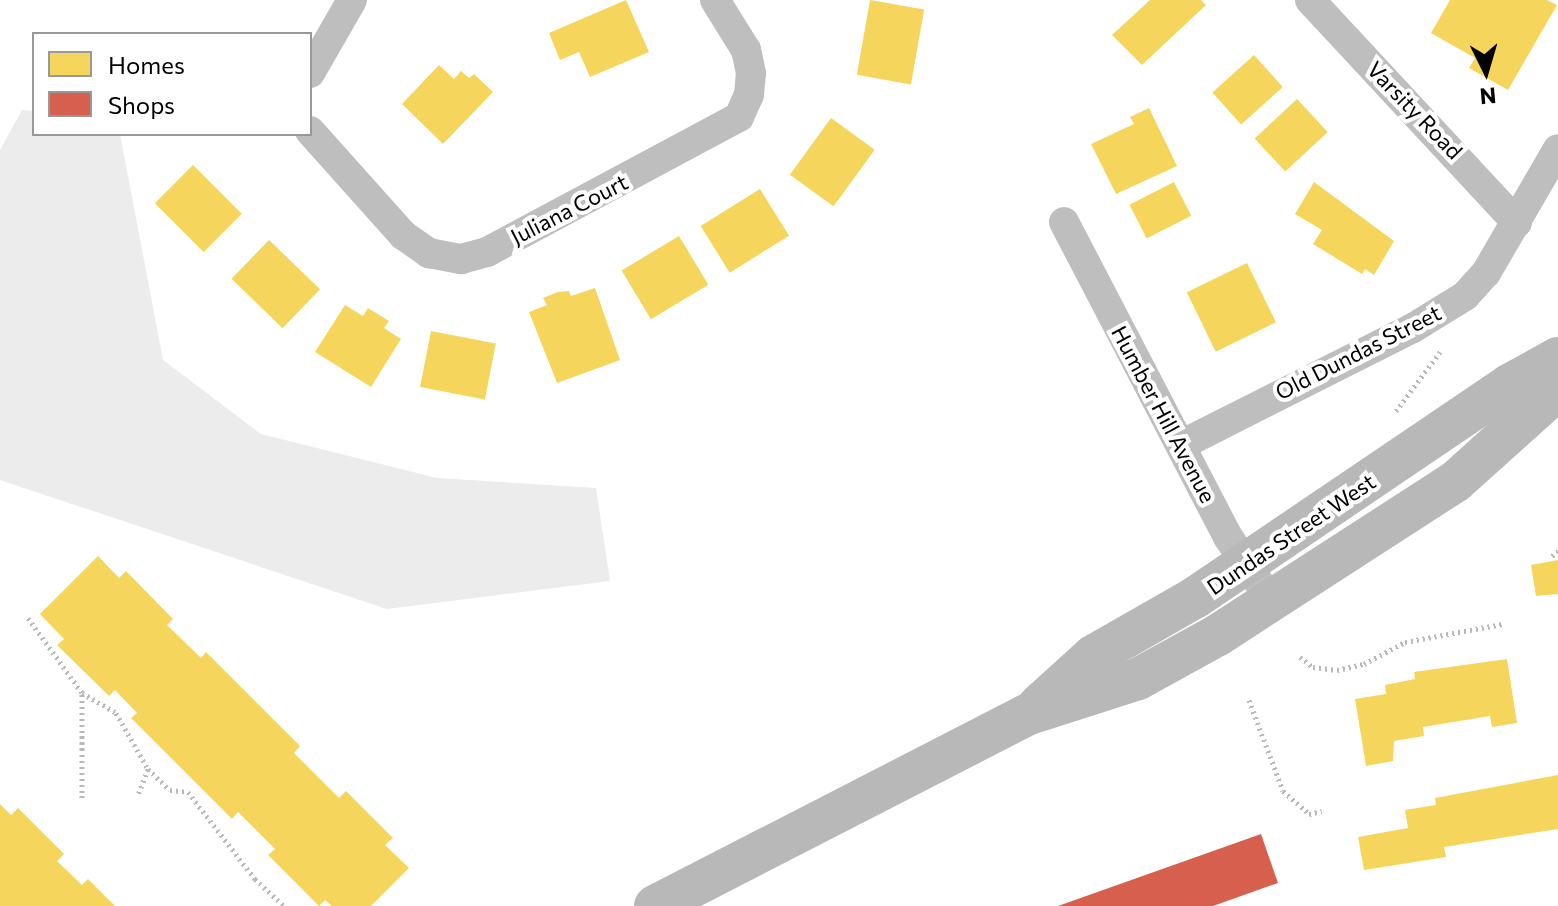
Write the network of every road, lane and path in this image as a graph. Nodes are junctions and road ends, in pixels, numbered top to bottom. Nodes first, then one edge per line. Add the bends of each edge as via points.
1 (352, 0) edge
2 (715, 0) edge
3 (1310, 0) edge
4 (312, 70) edge
5 (312, 133) edge
6 (1558, 149) edge
7 (1064, 222) dead end
8 (1517, 223) junction
9 (1440, 352) dead end
10 (1558, 358) edge
11 (1558, 389) edge
12 (1392, 416) dead end
13 (1181, 445) junction
14 (1558, 551) edge
15 (1552, 556) dead end
16 (1247, 565) junction
17 (1272, 602) junction
18 (28, 618) dead end
19 (1502, 624) dead end
20 (1300, 657) dead end
21 (82, 693) junction
22 (1249, 700) dead end
23 (1029, 714) junction
24 (148, 769) junction
25 (138, 795) dead end
26 (82, 798) dead end
27 (1322, 811) dead end
28 (284, 906) edge
29 (655, 906) edge

1 - 4 street
2 - 5 street, Juliana Court via 746,50 751,73 739,117 487,252 461,259 429,253 403,235
3 - 8 street, Varsity Road
6 - 8 street, Old Dundas Street
7 - 13 street, Humber Hill Avenue
8 - 13 street, Old Dundas Street via 1486,273 1440,312
9 - 12 path
10 - 16 main road, Dundas Street West via 1509,385
11 - 17 main road, Dundas Street West via 1456,481
13 - 16 street, Humber Hill Avenue
14 - 15 path
16 - 17 street, Humber Hill Avenue
16 - 23 main road, Dundas Street West via 1093,656
17 - 23 main road, Dundas Street West via 1138,679
18 - 21 path
19 - 20 path via 1405,642 1364,664 1337,670 1313,667
21 - 24 path via 116,713
21 - 26 path
22 - 27 path via 1283,791 1309,814
23 - 29 main road, Dundas Street West
24 - 25 path
24 - 28 path via 170,790 188,792 255,879

